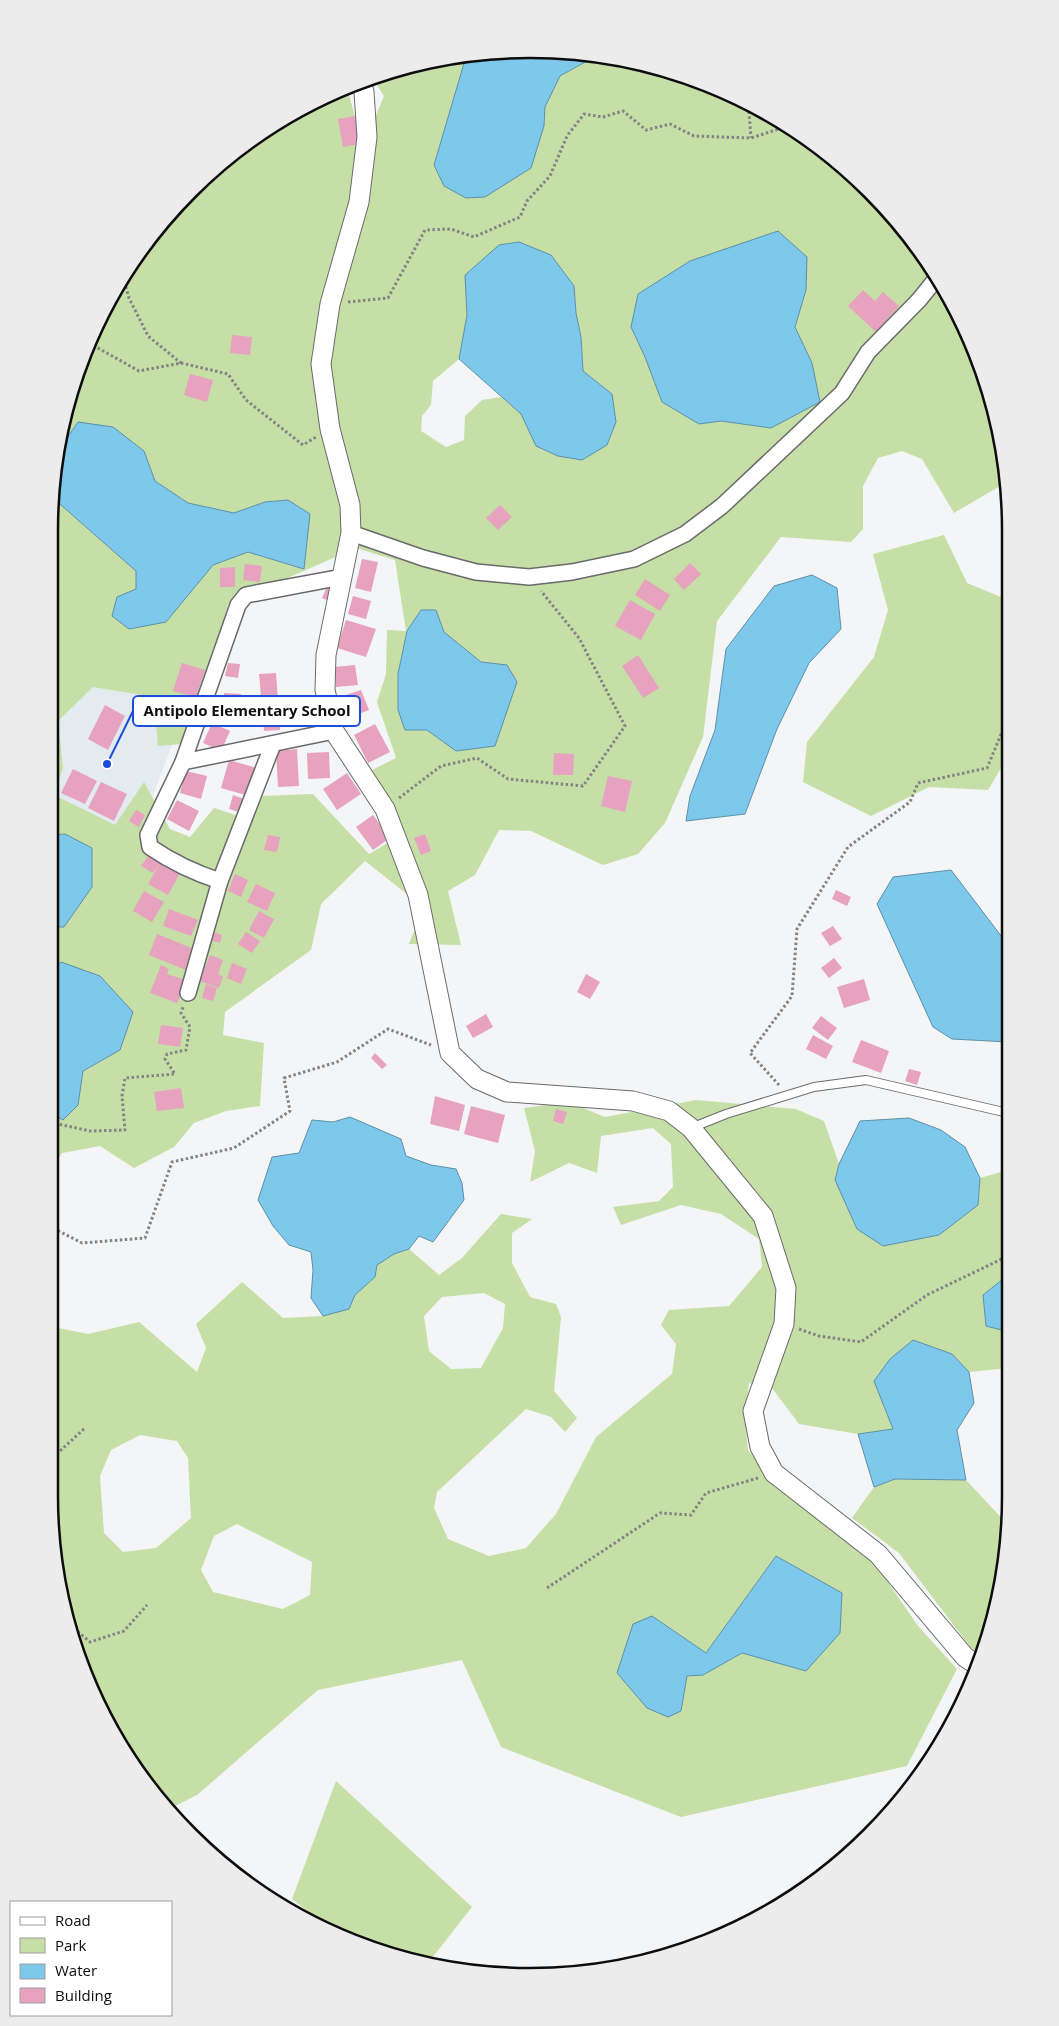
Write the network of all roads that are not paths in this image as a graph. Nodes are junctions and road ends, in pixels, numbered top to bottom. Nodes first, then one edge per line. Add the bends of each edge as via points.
1 (363, 88) edge
2 (932, 284) edge
3 (351, 533) junction
4 (342, 577) junction
5 (334, 731) junction
6 (273, 744) junction
7 (184, 762) junction
8 (220, 881) junction
9 (188, 993) road end
10 (1002, 1113) edge
11 (691, 1128) junction
12 (971, 1661) edge

1 - 3 street via 367,137 359,202 330,304 321,364 330,429 350,505
2 - 3 street via 868,352 842,393 722,506 685,534 634,559 529,577 476,572
3 - 4 street
4 - 5 street via 326,655 325,690
4 - 7 street via 246,595 238,605
5 - 6 street
5 - 11 street via 384,810 418,895 450,1053 477,1079 507,1092 633,1100 668,1111
6 - 7 street
6 - 8 street
7 - 8 street via 148,835 150,847 200,875
8 - 9 street
10 - 11 lane via 866,1080 814,1087
11 - 12 street via 763,1216 786,1288 784,1324 753,1412 760,1447 774,1473 878,1554

